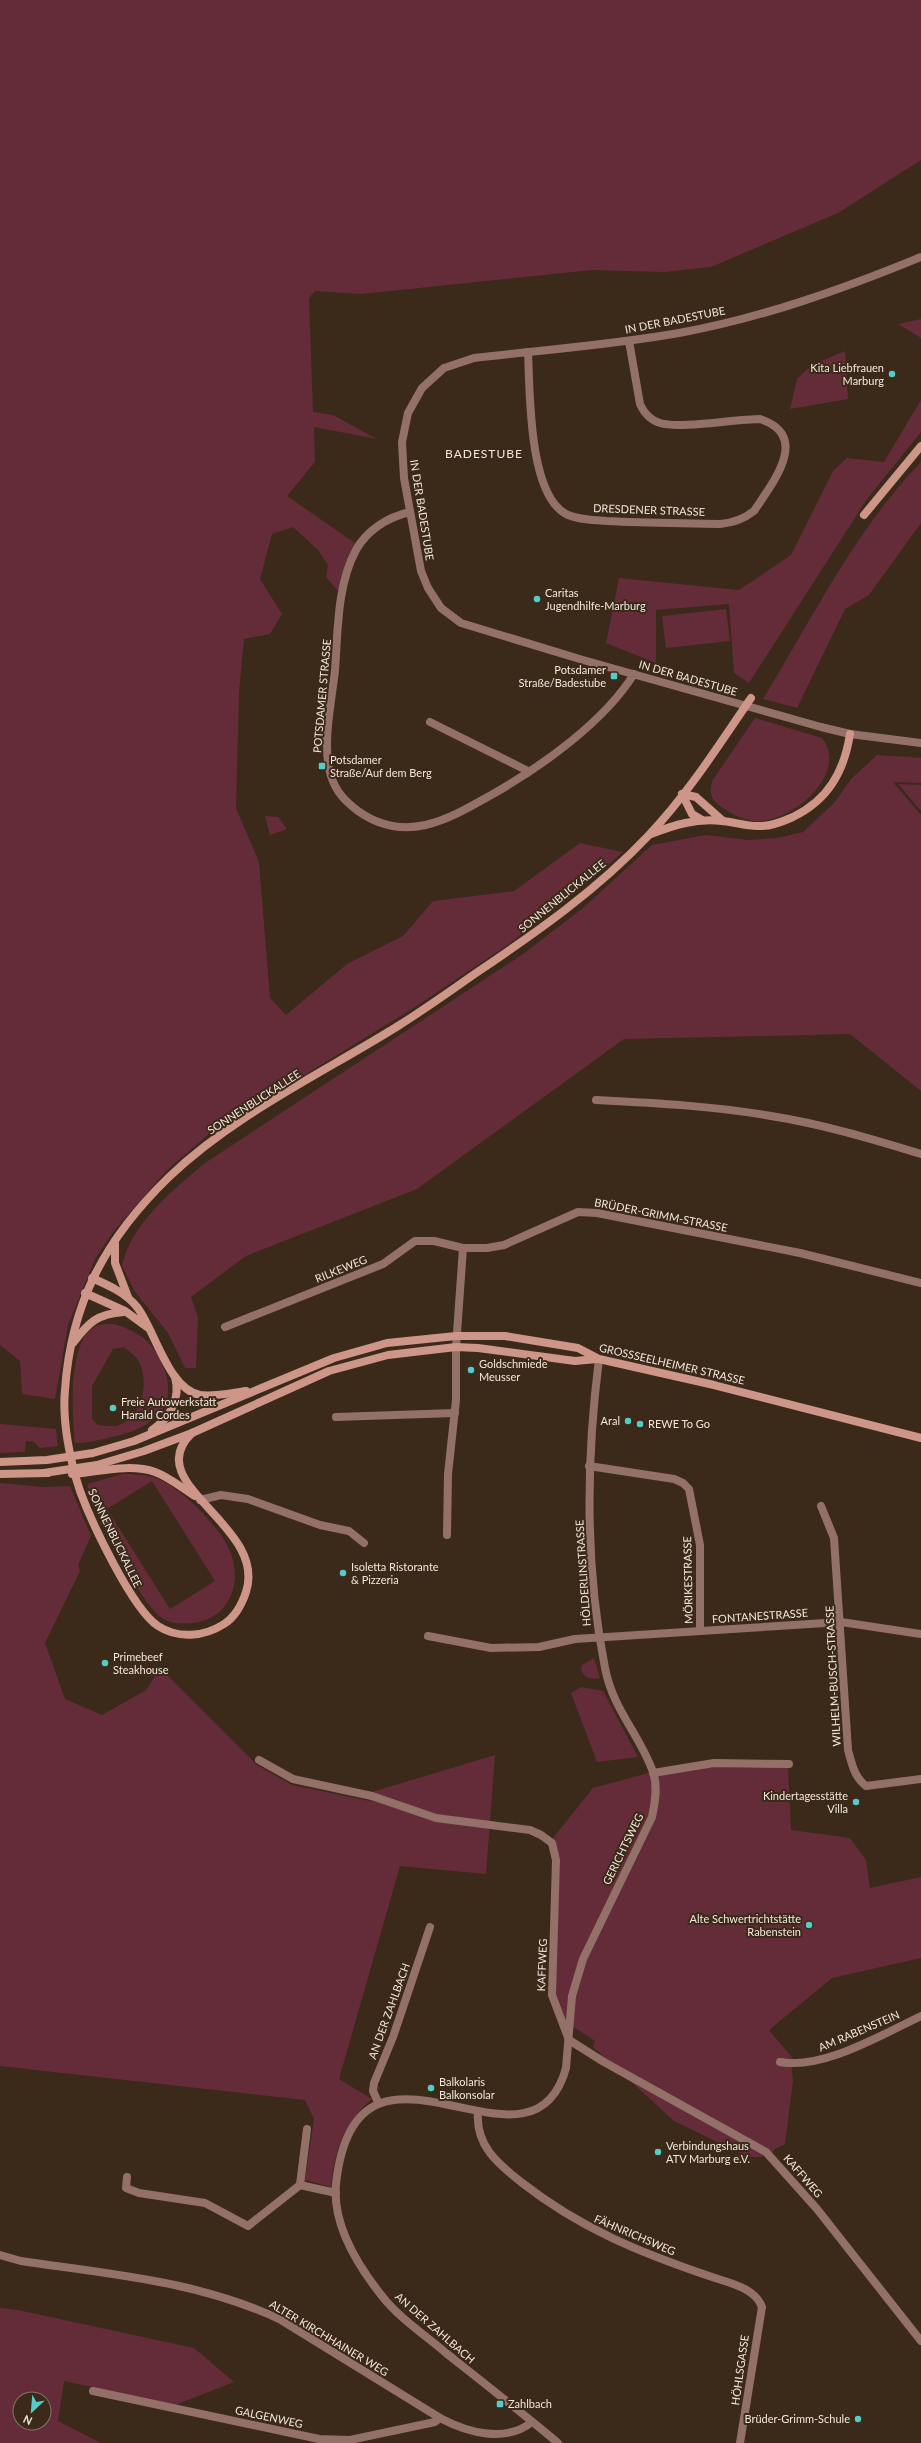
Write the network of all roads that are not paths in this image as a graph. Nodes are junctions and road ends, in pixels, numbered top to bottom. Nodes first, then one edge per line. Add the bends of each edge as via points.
1 (921, 257) edge
2 (629, 341) junction
3 (528, 352) junction
4 (921, 446) edge
5 (410, 512) junction
6 (864, 515) dead end
7 (634, 674) junction
8 (751, 698) dead end
9 (430, 722) dead end
10 (850, 734) junction
11 (921, 743) edge
12 (528, 771) junction
13 (682, 794) junction
14 (702, 820) junction
15 (723, 821) junction
16 (650, 834) junction
17 (596, 1100) dead end
18 (921, 1154) edge
19 (116, 1240) junction
20 (463, 1248) junction
21 (92, 1278) junction
22 (921, 1283) edge
23 (85, 1293) junction
24 (128, 1297) junction
25 (125, 1311) junction
26 (225, 1327) dead end
27 (149, 1329) junction
28 (456, 1336) junction
29 (71, 1345) junction
30 (456, 1347) junction
31 (599, 1360) junction
32 (174, 1374) junction
33 (256, 1390) junction
34 (455, 1413) junction
35 (336, 1417) dead end
36 (192, 1432) junction
37 (921, 1438) edge
38 (134, 1441) junction
39 (0, 1462) edge
40 (589, 1466) junction
41 (98, 1468) junction
42 (0, 1474) edge
43 (200, 1500) junction
44 (821, 1506) dead end
45 (447, 1535) dead end
46 (364, 1543) dead end
47 (841, 1622) junction
48 (700, 1631) junction
49 (921, 1634) edge
50 (428, 1636) dead end
51 (599, 1638) junction
52 (259, 1760) dead end
53 (789, 1764) dead end
54 (653, 1773) junction
55 (921, 1779) edge
56 (430, 1927) dead end
57 (921, 2016) edge
58 (568, 2040) junction
59 (780, 2062) dead end
60 (378, 2102) junction
61 (478, 2111) junction
62 (307, 2129) dead end
63 (127, 2177) dead end
64 (300, 2185) junction
65 (336, 2193) junction
66 (0, 2255) edge
67 (760, 2301) joint
68 (921, 2341) edge
69 (93, 2391) dead end
70 (440, 2418) junction
71 (532, 2422) junction
72 (558, 2443) edge
73 (740, 2443) edge

1 - 2 street, IN DER BADESTUBE via 868,279 788,306 680,333
2 - 3 street, IN DER BADESTUBE
2 - 3 street, DRESDENER STRASSE via 640,404 653,420 670,425 760,419 771,422 779,429 786,446 783,463 754,511 736,521 720,524 622,522 582,519 568,515 557,507 543,484 537,460
3 - 5 street, IN DER BADESTUBE via 459,362 444,368 422,388 408,413 402,442 404,478
4 - 6 main road
5 - 7 street, IN DER BADESTUBE via 421,571 428,588 450,616 468,625
5 - 12 street, POTSDAMER STRASSE via 388,519 365,537 345,578 327,752 333,784 348,804 373,820 389,826 417,827 459,813
7 - 10 street, IN DER BADESTUBE
7 - 12 street, POTSDAMER STRASSE via 621,696 581,733
8 - 13 main road, SONNENBLICKALLEE
9 - 12 street
10 - 11 street, IN DER BADESTUBE
10 - 15 main road via 847,752 836,779 820,800 805,811 775,825 740,825
13 - 14 main road via 692,814
13 - 15 main road via 696,797
13 - 16 main road, SONNENBLICKALLEE
14 - 15 main road
14 - 16 main road via 678,824
16 - 19 main road, SONNENBLICKALLEE via 620,864 546,926 401,1024 236,1124 206,1146 151,1195
17 - 18 street via 686,1105 772,1116 867,1138
19 - 21 main road, SONNENBLICKALLEE
19 - 24 main road via 114,1263
20 - 22 street, BRÜDER-GRIMM-STRASSE via 504,1245 563,1218 587,1212 800,1253
20 - 26 street, RILKEWEG via 434,1241 415,1241 383,1264
20 - 28 street
21 - 23 main road, SONNENBLICKALLEE
21 - 24 main road
23 - 25 main road
23 - 29 main road, SONNENBLICKALLEE
24 - 27 main road via 138,1308
25 - 27 main road
25 - 29 main road via 106,1313 90,1322
27 - 32 main road
28 - 30 street
28 - 31 main road, GROSSSEELHEIMER STRASSE via 505,1336 545,1342 578,1348
28 - 33 main road, GROSSSEELHEIMER STRASSE via 415,1339 374,1347 334,1358
29 - 43 main road, SONNENBLICKALLEE via 64,1403 70,1449 80,1491 122,1579 139,1608 160,1627 184,1635 202,1634 230,1620 242,1604 248,1585 246,1560 239,1544
30 - 31 main road via 503,1350 575,1361
30 - 34 street
30 - 36 main road via 388,1355 329,1371
31 - 37 main road, GROSSSEELHEIMER STRASSE via 714,1385
31 - 40 street, HÖLDERLINSTRASSE
32 - 33 main road via 184,1386 200,1394 215,1395
32 - 38 main road via 177,1392 168,1416 161,1424
33 - 38 main road
34 - 35 street
34 - 45 street via 448,1474
36 - 41 main road
36 - 43 main road via 179,1450 178,1468
38 - 39 main road via 93,1453 47,1460
40 - 48 street, MÖRIKESTRASSE via 674,1479 689,1489 700,1545
40 - 51 street, HÖLDERLINSTRASSE via 592,1574
41 - 42 main road
41 - 43 main road via 155,1472
43 - 46 street via 221,1495 248,1499 320,1525 349,1531
44 - 47 street, WILHELM-BUSCH-STRASSE via 834,1538
47 - 48 street, FONTANESTRASSE
47 - 49 street, FONTANESTRASSE
47 - 55 street, WILHELM-BUSCH-STRASSE via 848,1750 858,1779 866,1786
48 - 51 street, FONTANESTRASSE
50 - 51 street, FONTANESTRASSE via 491,1648 539,1647 575,1638
51 - 54 street, HÖLDERLINSTRASSE via 615,1702
52 - 58 street, KAFFWEG via 293,1779 372,1796 436,1818 530,1830 548,1839 552,1843 556,1860 552,1995
53 - 54 street via 714,1762
54 - 58 street, GERICHTSWEG via 655,1800 652,1817 583,1959 572,1996
56 - 60 street, AN DER ZAHLBACH via 393,2037 374,2083 373,2090
57 - 59 street, AM RABENSTEIN via 884,2034 818,2060 789,2064
58 - 61 street via 563,2079 547,2103 535,2111 518,2115
58 - 68 street, KAFFWEG via 766,2152 817,2209
60 - 61 street via 424,2099
60 - 65 street, AN DER ZAHLBACH via 357,2122 345,2143
61 - 67 street, FÄHNRICHSWEG via 481,2139 492,2157 551,2206 598,2233 735,2285 750,2292
62 - 64 street
63 - 64 street via 126,2188 205,2203 248,2226
64 - 65 street
65 - 71 street, AN DER ZAHLBACH via 348,2243 382,2296 412,2325
66 - 70 street, ALTER KIRCHHAINER WEG via 192,2287 262,2311
67 - 73 street, HÖHLSGASSE via 762,2307
69 - 70 street, GALGENWEG via 319,2439 350,2440 435,2422
70 - 71 street, ALTER KIRCHHAINER WEG via 493,2436 506,2436 521,2431
71 - 72 street

